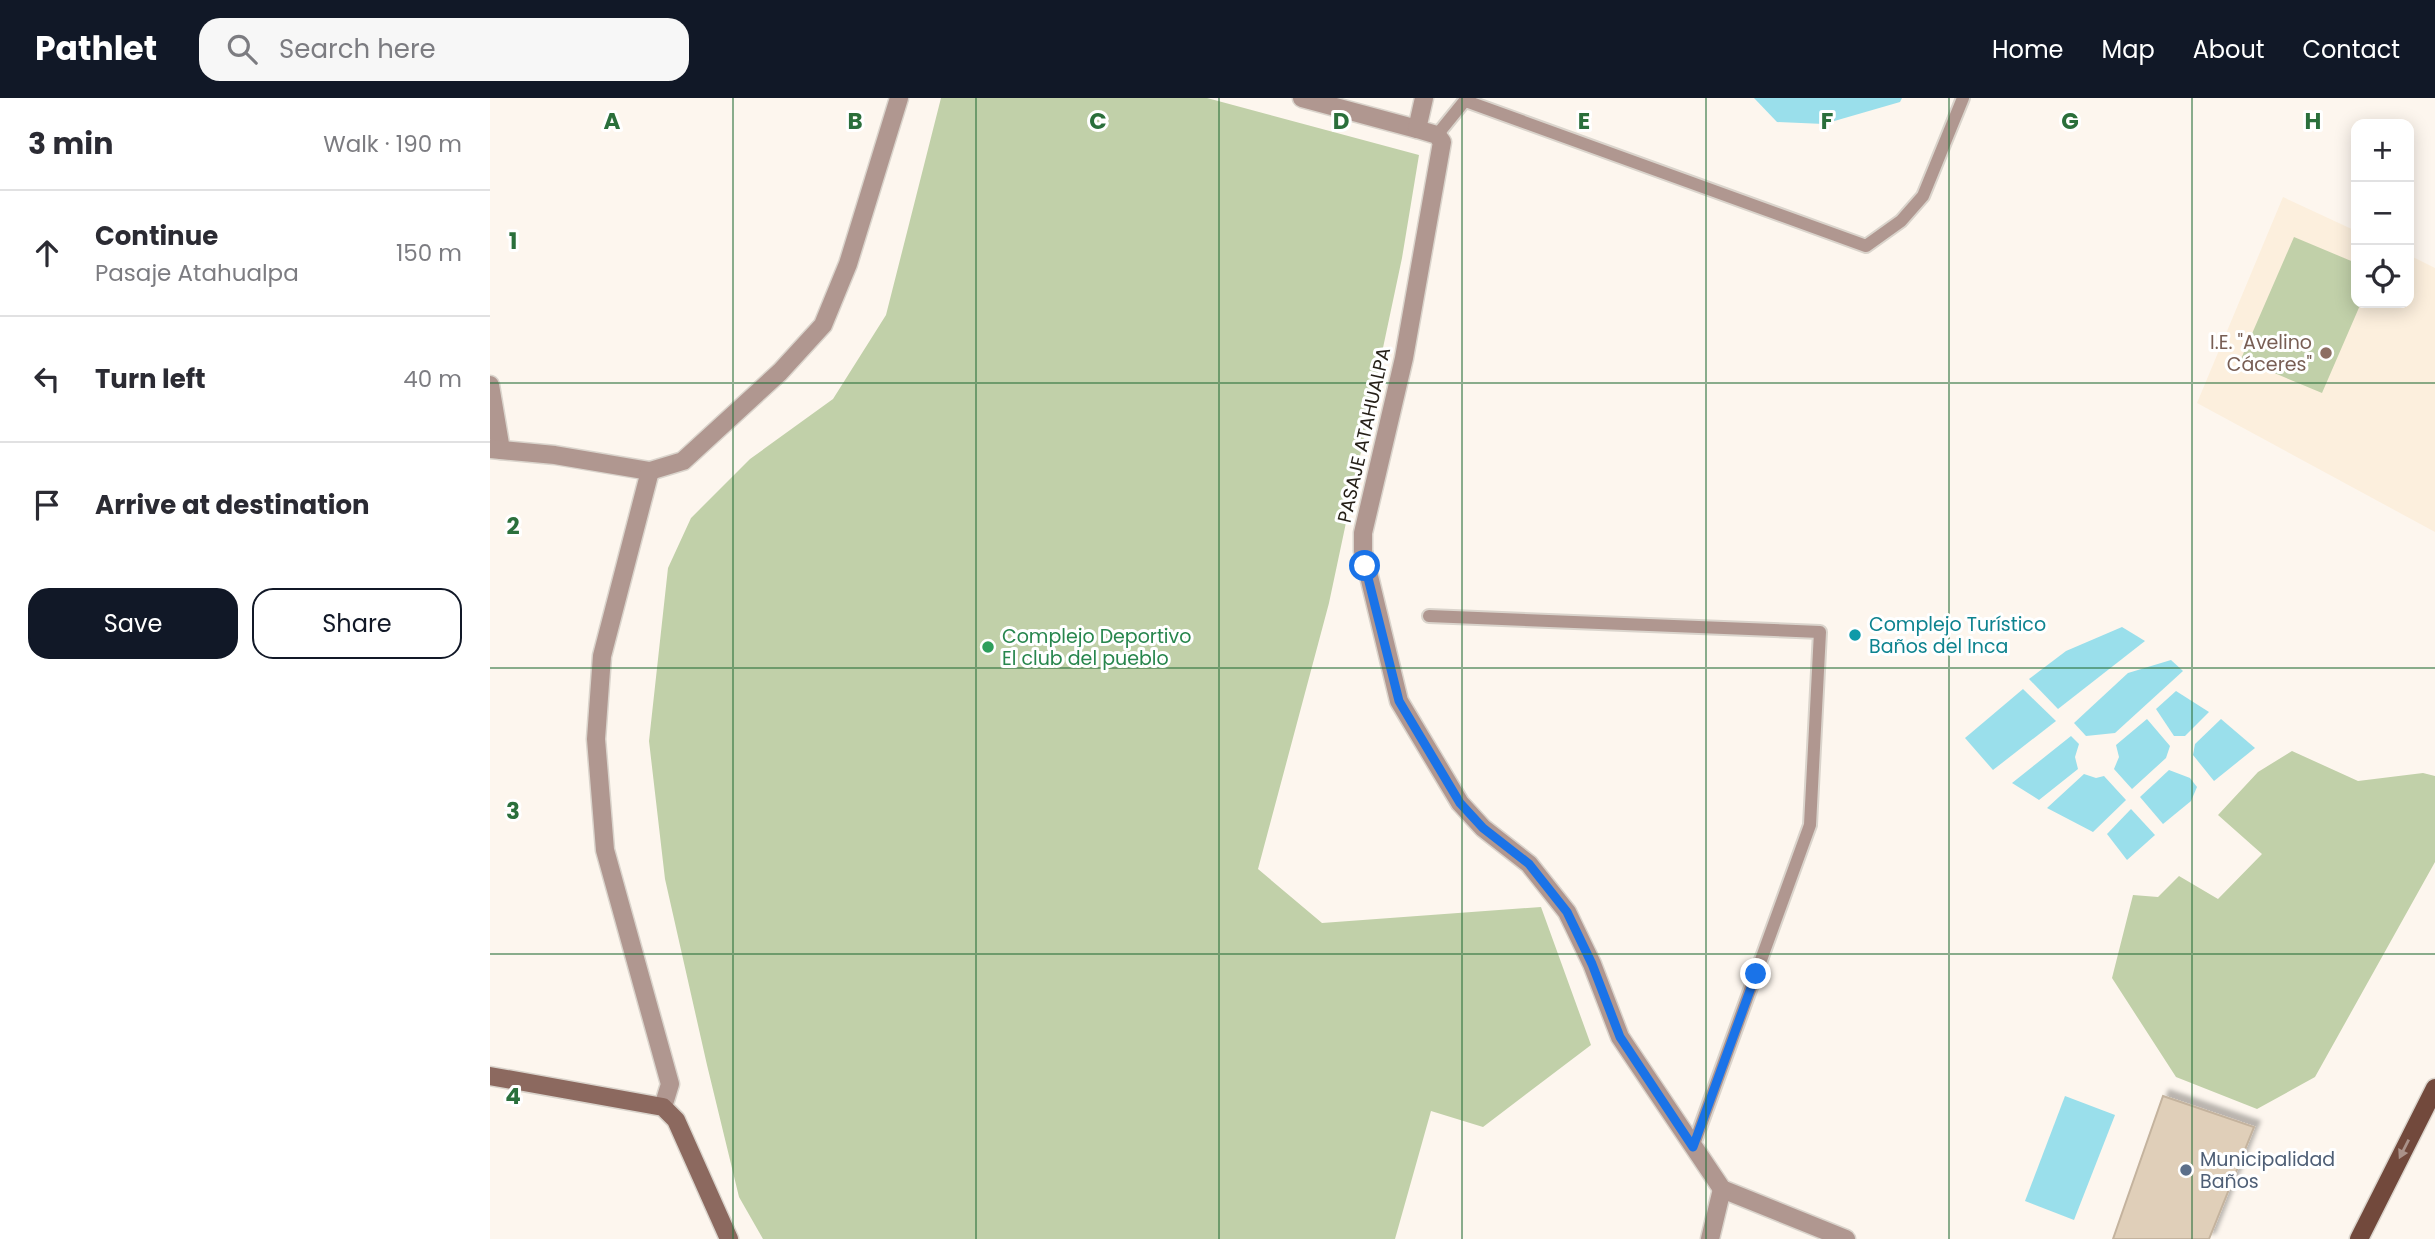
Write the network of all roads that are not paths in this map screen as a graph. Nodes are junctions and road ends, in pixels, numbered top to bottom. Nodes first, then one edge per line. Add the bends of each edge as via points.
1 (899, 98) edge
2 (1303, 98) edge
3 (1424, 98) edge
4 (1963, 98) edge
5 (1466, 100) edge
6 (1417, 129) junction
7 (1437, 135) junction
8 (490, 386) edge
9 (495, 449) edge
10 (650, 471) junction
11 (1429, 616) dead end
12 (490, 1076) edge
13 (2435, 1088) edge
14 (663, 1107) junction
15 (1693, 1147) junction
16 (1722, 1189) junction
17 (729, 1239) edge
18 (1710, 1239) edge
19 (1846, 1239) edge
20 (2359, 1239) edge

1 - 10 street via 848,264 822,325 780,372 683,461
2 - 6 street
3 - 6 street
4 - 5 lane via 1923,195 1900,221 1866,246
5 - 7 lane
6 - 7 street
7 - 15 street, PASAJE ATAHUALPA via 1442,142 1404,358 1363,533 1365,566 1394,684 1399,701 1460,803 1529,864 1567,912 1620,1037
8 - 9 street
9 - 10 street
10 - 14 street via 602,656 596,739 605,850 670,1084
11 - 15 lane via 1820,632 1810,825
12 - 14 main road
13 -> 20 main road
14 - 17 main road via 676,1121
15 - 16 street, PASAJE ATAHUALPA
16 - 18 street
16 - 19 street

